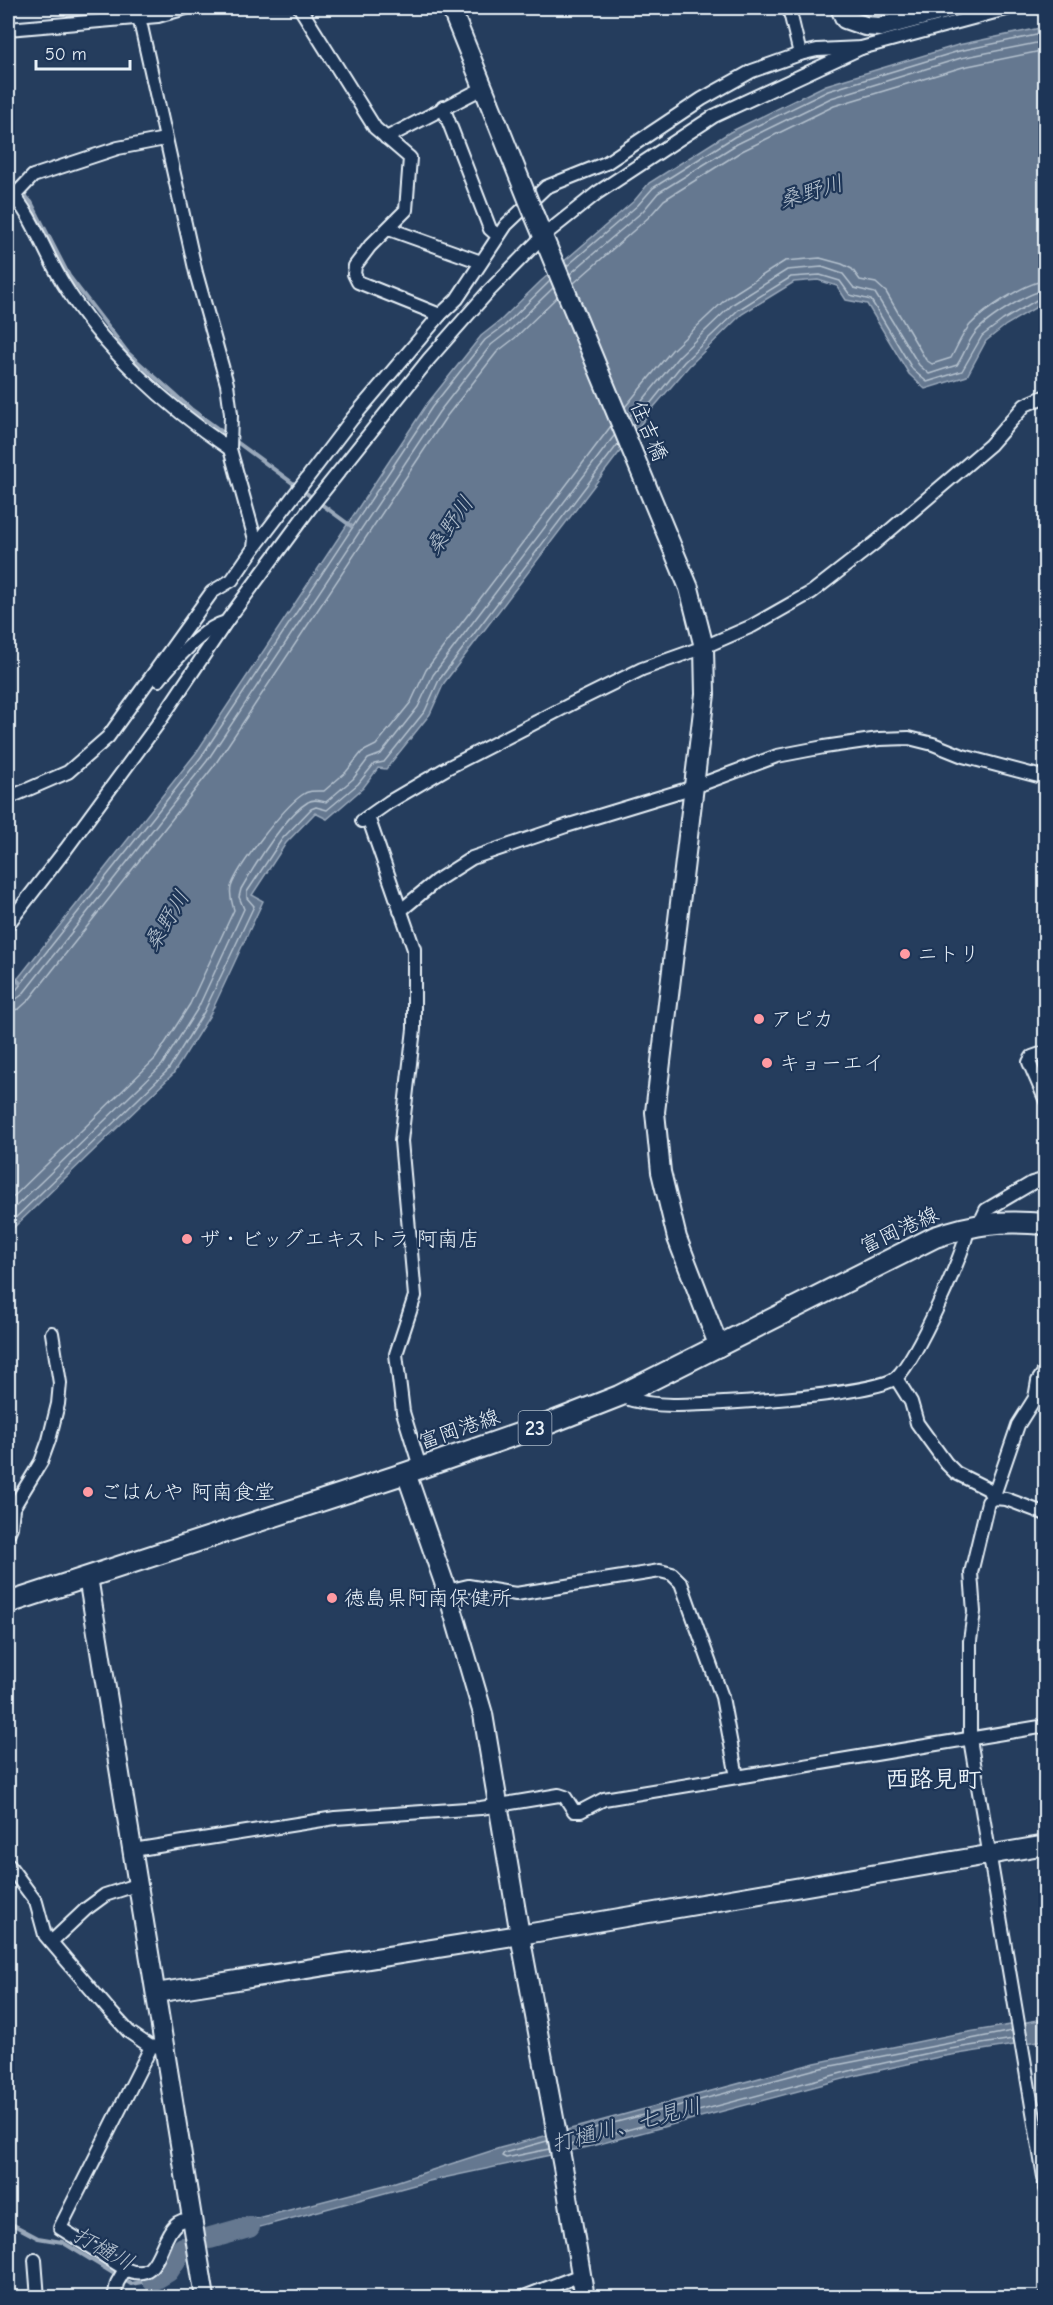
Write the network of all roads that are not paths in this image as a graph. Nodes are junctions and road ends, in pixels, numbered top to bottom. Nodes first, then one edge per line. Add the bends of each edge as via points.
1 (186, 8) edge
2 (300, 8) edge
3 (451, 8) edge
4 (789, 8) edge
5 (840, 8) edge
6 (950, 8) edge
7 (1010, 8) edge
8 (138, 13) edge
9 (8, 29) edge
10 (861, 48) junction
11 (800, 54) junction
12 (486, 95) junction
13 (443, 106) junction
14 (386, 138) junction
15 (165, 139) junction
16 (16, 190) edge
17 (8, 209) edge
18 (389, 229) junction
19 (498, 236) junction
20 (545, 241) junction
21 (481, 262) junction
22 (440, 315) junction
23 (1046, 396) edge
24 (230, 442) junction
25 (254, 548) junction
26 (226, 621) junction
27 (703, 642) junction
28 (141, 692) junction
29 (1046, 778) edge
30 (694, 788) junction
31 (8, 798) edge
32 (400, 911) junction
33 (8, 924) edge
34 (1046, 1052) edge
35 (1046, 1101) edge
36 (1046, 1179) edge
37 (974, 1224) junction
38 (1046, 1224) edge
39 (52, 1333) dead end
40 (719, 1347) junction
41 (1046, 1369) edge
42 (896, 1378) junction
43 (619, 1396) junction
44 (413, 1470) junction
45 (993, 1498) junction
46 (1046, 1514) edge
47 (8, 1534) edge
48 (88, 1577) junction
49 (447, 1591) junction
50 (8, 1603) edge
51 (1046, 1726) edge
52 (970, 1739) junction
53 (737, 1777) junction
54 (500, 1805) junction
55 (1046, 1845) edge
56 (133, 1850) junction
57 (989, 1855) junction
58 (8, 1864) edge
59 (139, 1884) junction
60 (520, 1935) junction
61 (51, 1942) junction
62 (156, 1993) junction
63 (158, 2047) junction
64 (1046, 2189) edge
65 (192, 2219) junction
66 (36, 2260) dead end
67 (122, 2275) junction
68 (581, 2275) junction
69 (38, 2298) edge
70 (114, 2298) edge
71 (205, 2298) edge
72 (521, 2298) edge
73 (585, 2298) edge

1 - 8 street via 158,16
2 - 14 street via 375,128
3 - 12 street, 住吉橋
4 - 11 street
5 - 6 street via 845,18 880,27
7 - 10 street
8 - 9 street
8 - 15 street
10 - 11 street
10 - 20 street via 714,116 597,193
11 - 19 street via 752,71 606,163 546,187
12 - 13 street
12 - 20 street, 住吉橋, bridge
13 - 14 street
13 - 19 street via 490,229
14 - 18 street via 404,150 411,165 406,210
15 - 16 street via 118,148 33,176
15 - 24 street via 226,384
16 - 17 street
16 - 24 street via 83,313 175,409
18 - 21 street
18 - 22 street via 355,266 358,282
19 - 21 street
20 - 26 street via 488,292 429,359
20 - 27 street, 住吉橋 via 673,547
21 - 22 street via 457,299
22 - 25 street via 352,419
23 - 27 street via 1025,405 990,445 812,592 752,626
24 - 25 street via 252,524
25 - 28 street via 232,580 212,592
26 - 28 street via 216,624 171,664 154,686
26 - 33 street via 157,725
27 - 30 street, 住吉橋 via 705,694
27 - 32 street via 447,768 365,819
28 - 31 street via 108,737 68,772
29 - 30 street via 909,738 868,740 777,756
30 - 32 street via 472,858
30 - 40 street, 住吉橋 via 655,1112 661,1172 677,1238
32 - 44 street via 414,949 414,1029 401,1141 415,1296 396,1354
34 - 35 street via 1029,1062
36 - 37 street via 986,1210
37 - 38 main road, 富岡港線 / 23
37 - 40 main road, 富岡港線 / 23 via 935,1237
37 - 42 street via 927,1329
39 - 47 street via 60,1383 58,1404 40,1462 13,1508
40 - 43 main road, 富岡港線 / 23
41 - 45 street via 1038,1381 1035,1398 1018,1425
42 - 43 street via 849,1391 770,1399 672,1405 635,1402
42 - 45 street via 911,1402 917,1423 946,1463 956,1473 988,1489
43 - 44 main road, 富岡港線 / 23
44 - 48 main road, 富岡港線 / 23
44 - 49 street
45 - 46 street
45 - 52 street via 988,1502 970,1573 974,1612 970,1641
48 - 50 main road, 富岡港線 / 23
48 - 56 street
49 - 53 street via 468,1586 516,1594 660,1571 672,1574 681,1583 722,1697
49 - 54 street via 483,1713
51 - 52 street
52 - 53 street
52 - 57 street
53 - 54 street via 604,1799 581,1811 574,1811 565,1797 559,1796
54 - 56 street via 334,1818
54 - 60 street
55 - 57 street
56 - 59 street
57 - 60 street
57 - 64 street
58 - 61 street via 36,1902 45,1935
59 - 61 street via 105,1895
59 - 62 street
60 - 62 street
60 - 68 street
61 - 63 street via 122,2024
62 - 63 street
63 - 65 street
63 - 67 street via 60,2228
65 - 67 street via 173,2227 151,2267
65 - 71 street
66 - 69 street
67 - 70 street
68 - 72 street
68 - 73 street

